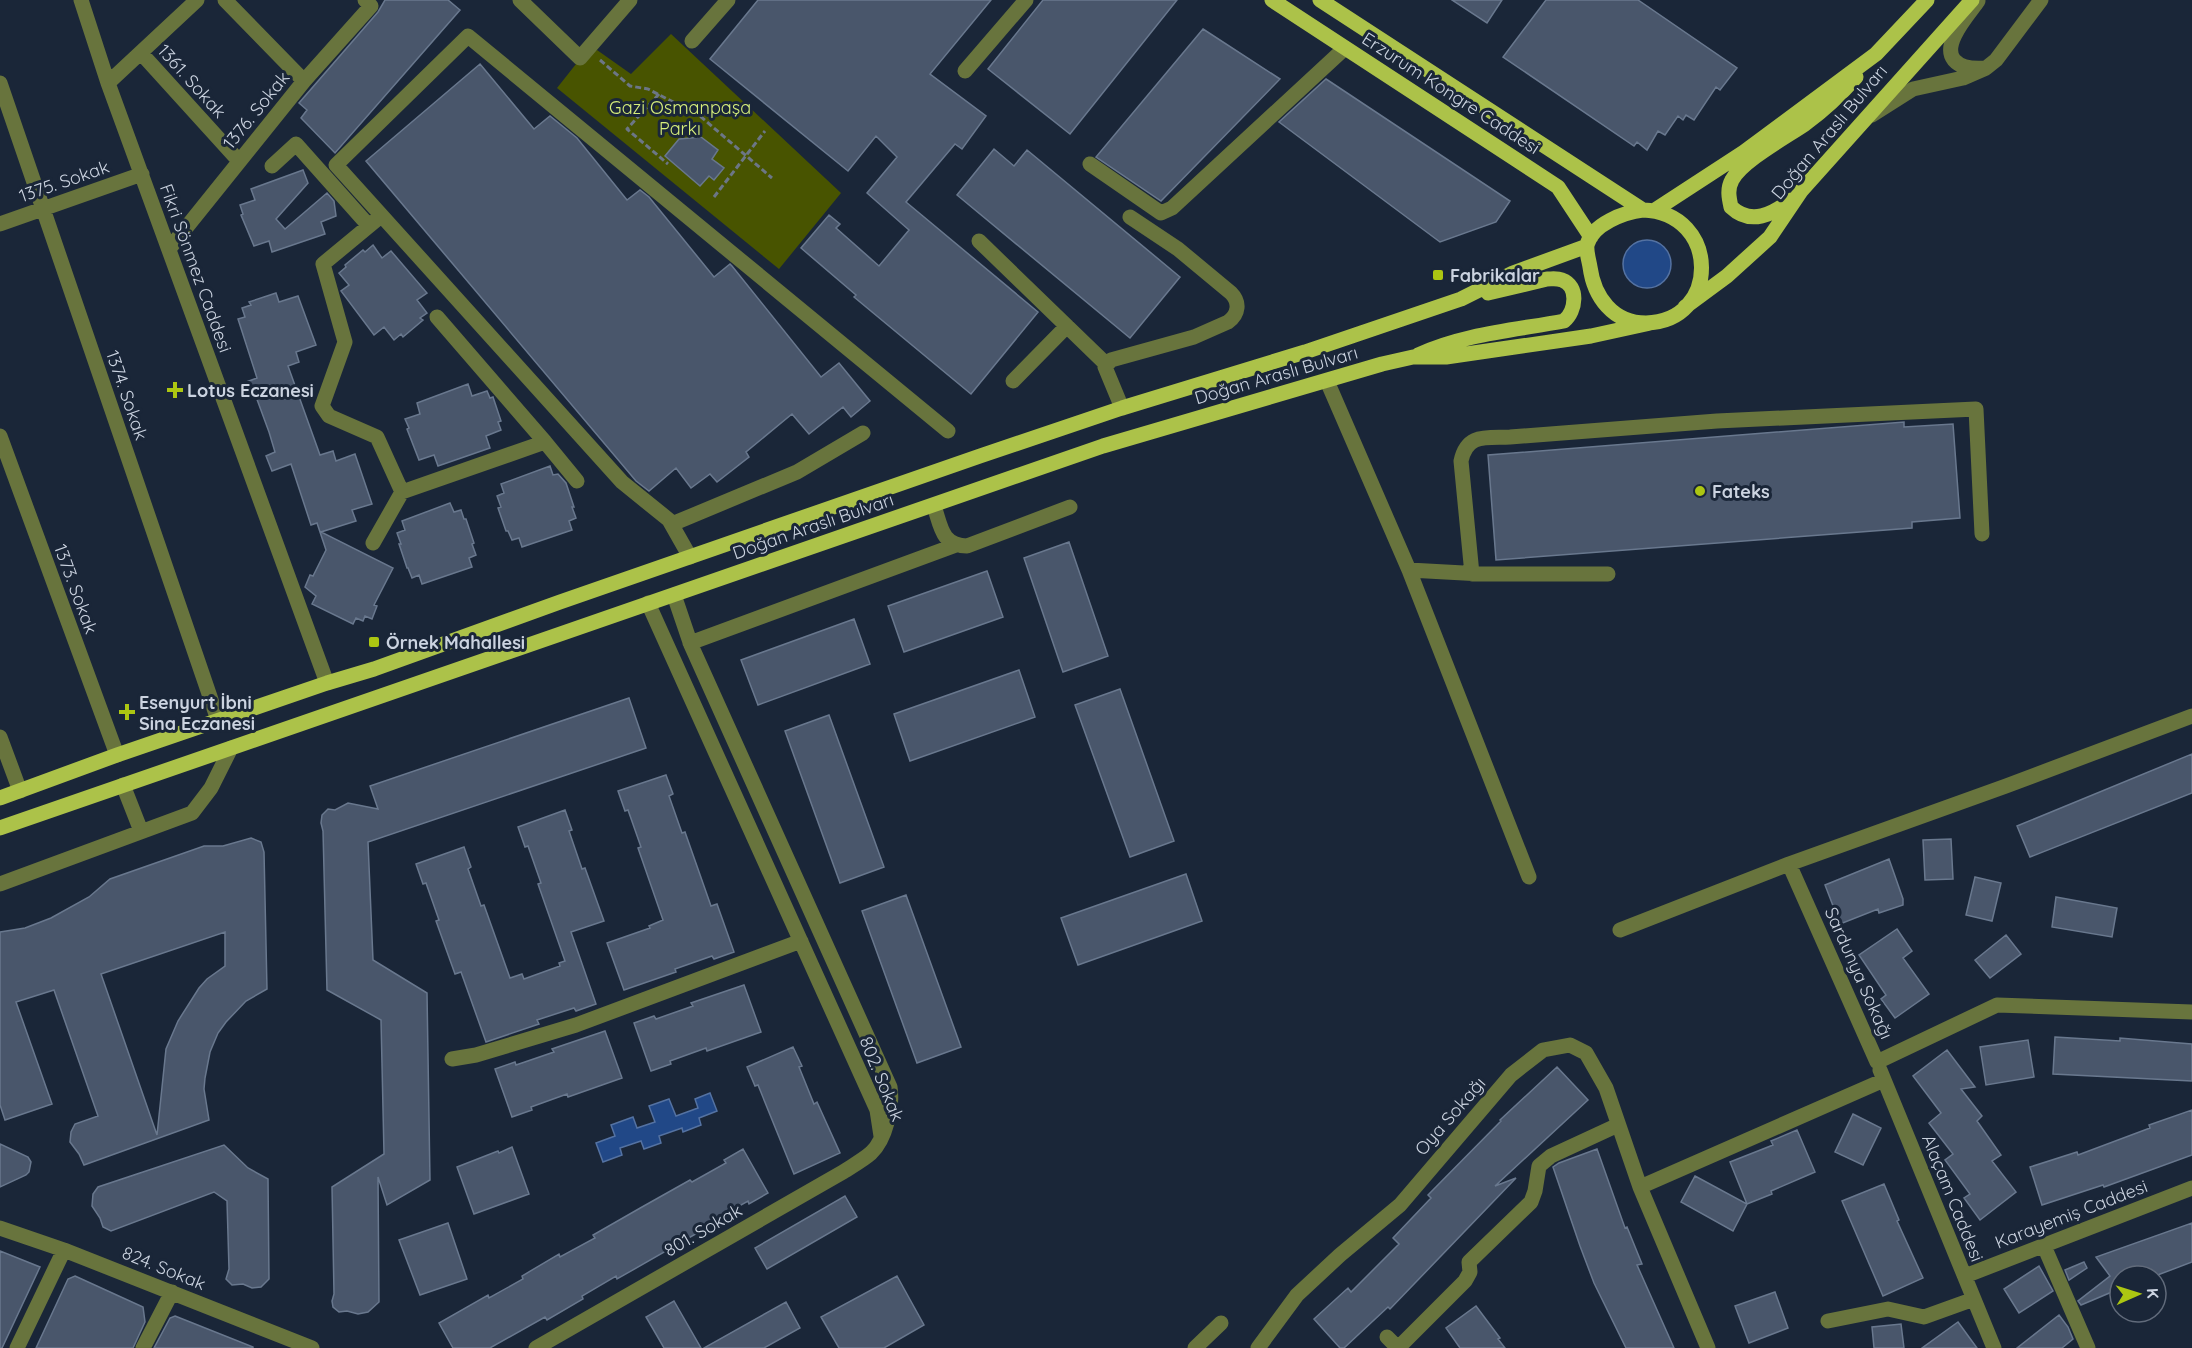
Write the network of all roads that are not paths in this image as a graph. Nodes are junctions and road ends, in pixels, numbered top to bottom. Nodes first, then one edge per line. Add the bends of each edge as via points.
1 (81, 0) edge
2 (197, 0) edge
3 (225, 0) edge
4 (365, 0) edge
5 (520, 0) edge
6 (630, 0) edge
7 (728, 0) edge
8 (1026, 0) edge
9 (1272, 0) edge
10 (1320, 0) edge
11 (1927, 0) edge
12 (1972, 0) edge
13 (1979, 0) edge
14 (2041, 0) edge
15 (692, 41) dead end
16 (1345, 48) junction
17 (141, 53) junction
18 (1876, 54) junction
19 (1986, 68) junction
20 (965, 71) dead end
21 (304, 81) junction
22 (0, 83) edge
23 (108, 83) junction
24 (1864, 120) junction
25 (239, 161) junction
26 (1090, 164) dead end
27 (272, 166) dead end
28 (142, 174) junction
29 (1801, 191) junction
30 (43, 209) junction
31 (1649, 210) junction
32 (1130, 217) dead end
33 (375, 221) junction
34 (0, 224) edge
35 (980, 241) dead end
36 (1589, 242) junction
37 (169, 249) junction
38 (1461, 299) junction
39 (1685, 307) junction
40 (437, 317) dead end
41 (1655, 322) junction
42 (1067, 326) junction
43 (1413, 357) junction
44 (1107, 365) junction
45 (1013, 381) dead end
46 (1327, 381) junction
47 (1122, 408) junction
48 (948, 431) dead end
49 (863, 433) dead end
50 (0, 436) edge
51 (545, 442) junction
52 (577, 481) dead end
53 (402, 492) junction
54 (934, 506) junction
55 (1070, 507) dead end
56 (672, 524) junction
57 (1982, 534) dead end
58 (373, 543) dead end
59 (956, 545) junction
60 (690, 557) junction
61 (1409, 570) junction
62 (1472, 574) junction
63 (1608, 574) dead end
64 (674, 595) junction
65 (648, 603) junction
66 (690, 643) junction
67 (327, 682) junction
68 (2192, 716) edge
69 (218, 720) junction
70 (0, 737) edge
71 (231, 748) junction
72 (117, 755) junction
73 (123, 785) junction
74 (20, 791) junction
75 (0, 798) edge
76 (0, 828) edge
77 (141, 831) junction
78 (1788, 864) junction
79 (1529, 877) dead end
80 (0, 884) edge
81 (1620, 930) dead end
82 (801, 941) junction
83 (2192, 1012) edge
84 (452, 1059) dead end
85 (1877, 1062) junction
86 (1884, 1080) junction
87 (1618, 1125) junction
88 (881, 1136) junction
89 (1640, 1188) junction
90 (2192, 1188) edge
91 (0, 1228) edge
92 (2044, 1246) junction
93 (64, 1250) junction
94 (1965, 1276) junction
95 (172, 1292) junction
96 (1974, 1299) junction
97 (1828, 1321) dead end
98 (1221, 1323) dead end
99 (1387, 1337) dead end
100 (283, 1342) edge
101 (17, 1348) edge
102 (143, 1348) edge
103 (312, 1348) edge
104 (536, 1348) edge
105 (1195, 1348) edge
106 (1258, 1348) edge
107 (1398, 1348) edge
108 (1708, 1348) edge
109 (1994, 1348) edge
110 (2088, 1348) edge

1 - 23 street, Fikri Sönmez Caddesi
2 - 17 street
3 - 21 street
4 - 21 street, 1376. Sokak via 371,6
5 - 6 street via 580,58
7 - 15 street
8 - 20 street
9 - 16 main road, Erzurum Kongre Caddesi
10 - 31 main road, Erzurum Kongre Caddesi
11 - 18 main road, Doğan Araslı Bulvarı
12 - 24 main road, Doğan Araslı Bulvarı
13 - 19 street via 1950,49 1959,65
14 - 19 street
16 - 26 street via 1172,208 1161,213
16 - 36 main road, Erzurum Kongre Caddesi via 1558,187
17 - 23 street
17 - 25 street, 1361. Sokak
18 - 29 main road via 1844,91 1736,174 1728,196 1736,212 1759,218
18 - 31 main road, Doğan Araslı Bulvarı via 1744,152
19 - 24 street via 1963,78 1913,89
21 - 25 street, 1376. Sokak
22 - 30 street, 1374. Sokak
23 - 28 street, Fikri Sönmez Caddesi
24 - 29 main road, Doğan Araslı Bulvarı
25 - 37 street, 1376. Sokak
27 - 33 street via 296,144
28 - 30 street, 1375. Sokak
28 - 37 street, Fikri Sönmez Caddesi
29 - 39 main road, Doğan Araslı Bulvarı via 1770,237
30 - 34 street, 1375. Sokak
30 - 69 street, 1374. Sokak
31 - 36 main road via 1623,215 1596,231
31 - 39 main road via 1680,221 1698,244 1701,278
32 - 44 street via 1178,249 1231,293 1237,309 1233,319 1194,337 1111,360
33 - 48 street via 336,165 468,36
33 - 53 street via 323,264 345,342 322,406 329,416 377,437
33 - 56 street via 622,482
35 - 42 street
36 - 38 main road, Doğan Araslı Bulvarı
36 - 41 main road via 1594,288 1606,306 1634,321
37 - 67 street, Fikri Sönmez Caddesi
38 - 43 main road via 1556,279 1564,280 1570,287 1575,306 1564,321 1437,346
38 - 47 main road, Doğan Araslı Bulvarı
39 - 41 main road
40 - 51 street
41 - 43 main road, Doğan Araslı Bulvarı via 1580,338 1446,357
42 - 44 street
42 - 45 street
43 - 46 main road, Doğan Araslı Bulvarı
44 - 47 street via 1107,375
46 - 54 main road, Doğan Araslı Bulvarı via 1103,446
46 - 61 street
47 - 60 main road, Doğan Araslı Bulvarı
49 - 56 street via 797,472
50 - 72 street, 1373. Sokak
51 - 52 street
51 - 53 street
53 - 58 street
54 - 59 street via 949,542
54 - 64 main road, Doğan Araslı Bulvarı
55 - 59 street via 967,546
56 - 60 street
57 - 62 street via 1976,410 1717,420 1478,438 1466,448 1461,461
59 - 66 street
60 - 67 main road, Doğan Araslı Bulvarı via 374,669
61 - 62 street
61 - 79 street
62 - 63 street
64 - 65 main road, Doğan Araslı Bulvarı
64 - 66 street, 802. Sokak
65 - 71 main road, Doğan Araslı Bulvarı
65 - 82 street, 802. Sokak
66 - 88 street, 802. Sokak via 890,1087 889,1120
67 - 69 main road, Doğan Araslı Bulvarı
68 - 78 street
69 - 72 main road, Doğan Araslı Bulvarı
70 - 74 street
71 - 73 main road, Doğan Araslı Bulvarı
71 - 77 street via 211,789 192,813
72 - 74 main road, Doğan Araslı Bulvarı
73 - 76 main road, Doğan Araslı Bulvarı
73 - 77 street
74 - 75 main road, Doğan Araslı Bulvarı
77 - 80 street
78 - 81 street
78 - 85 street, Sardunya Sokağı
82 - 84 street via 576,1025
82 - 88 street, 802. Sokak via 877,1110
83 - 85 street, Sardunya Sokağı via 1997,1005
85 - 86 street, Alaçam Caddesi
86 - 89 street
86 - 94 street, Alaçam Caddesi
87 - 89 street, Oya Sokağı
87 - 106 street, Oya Sokağı via 1605,1088 1586,1053 1570,1045 1543,1050 1511,1075 1400,1205 1297,1295
87 - 107 street via 1551,1156 1539,1166 1531,1202 1469,1262 1470,1272 1465,1281
88 - 104 street, 801. Sokak via 872,1152 843,1172
89 - 108 street, Oya Sokağı
90 - 92 street, Karayemiş Caddesi
91 - 93 street, 824. Sokak
92 - 94 street, Karayemiş Caddesi
92 - 110 street
93 - 95 street, 824. Sokak
93 - 101 street
94 - 96 street, Alaçam Caddesi
95 - 100 street, 824. Sokak
95 - 102 street
96 - 97 street via 1924,1317 1888,1309
96 - 109 street, Alaçam Caddesi
98 - 105 street
99 - 107 street
100 - 103 street, 824. Sokak

